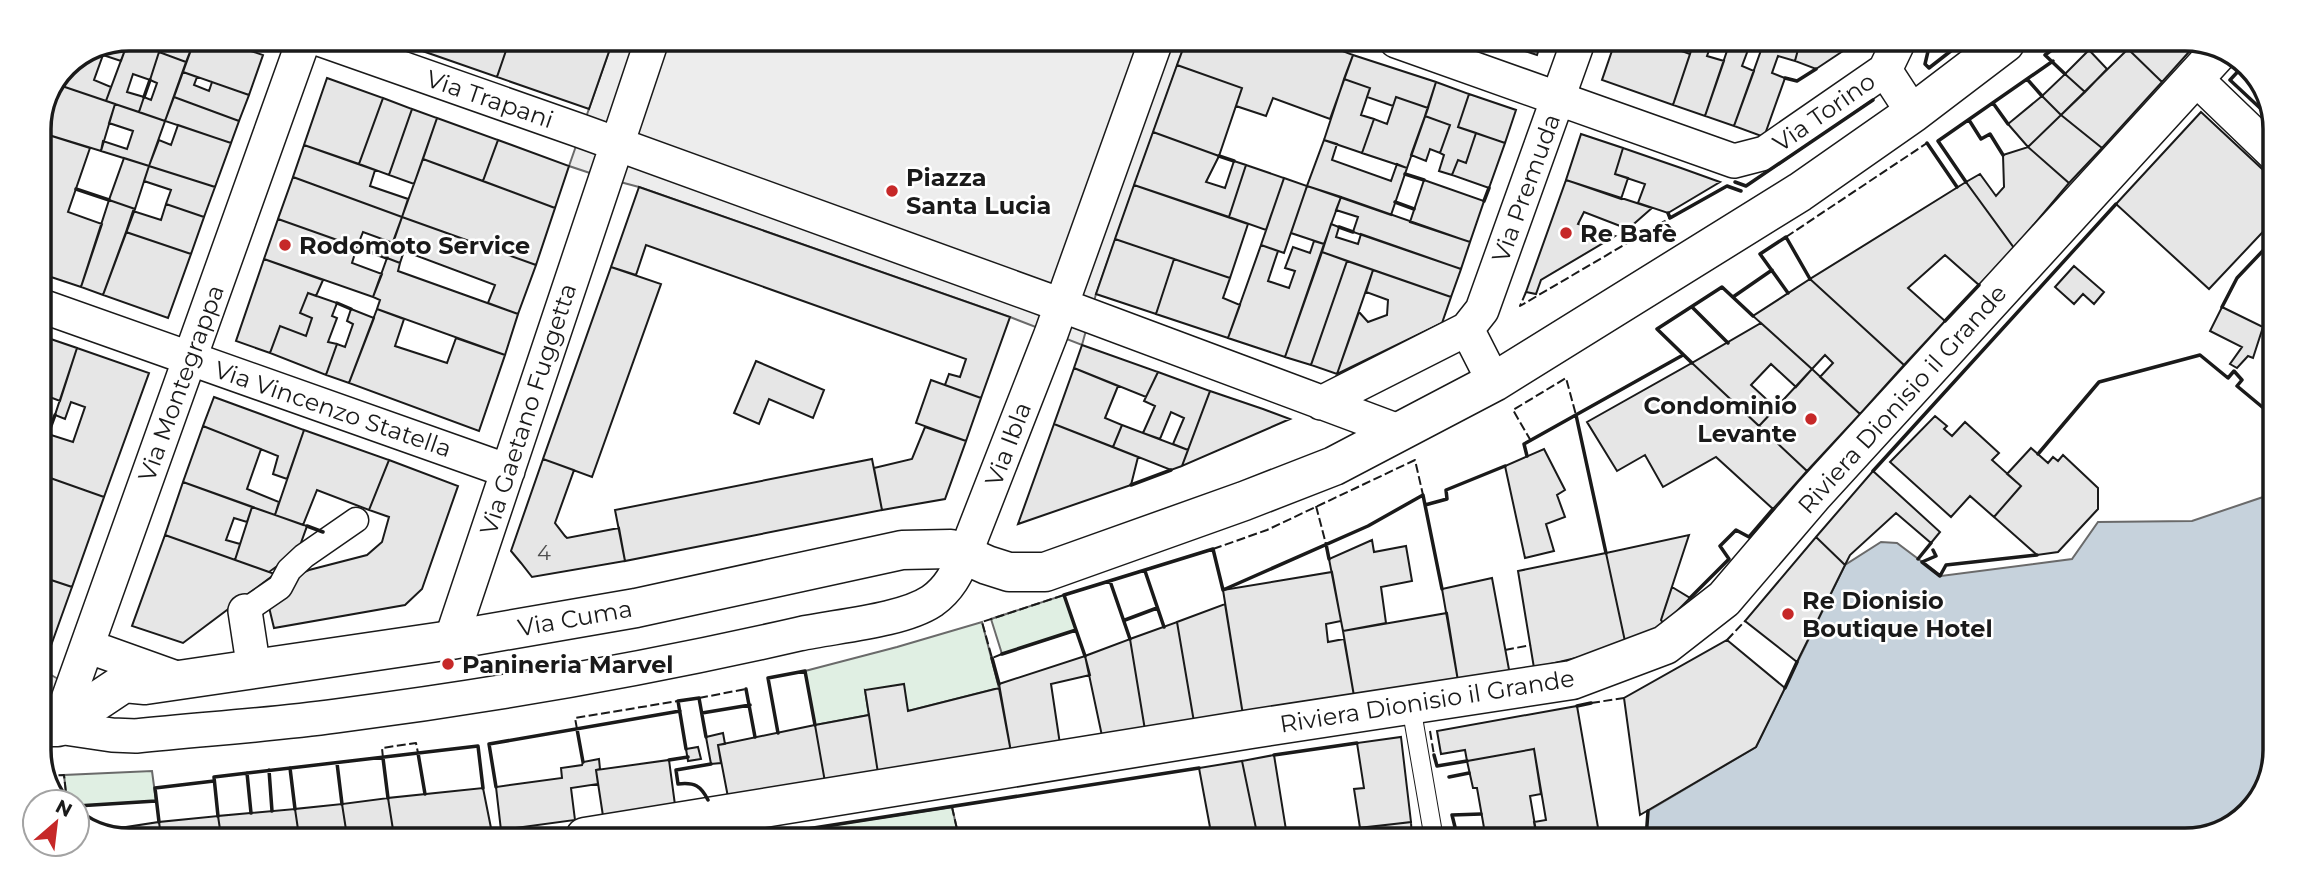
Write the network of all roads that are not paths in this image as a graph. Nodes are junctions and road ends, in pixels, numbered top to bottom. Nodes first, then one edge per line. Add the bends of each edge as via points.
1 (300, 51) edge
2 (353, 51) edge
3 (648, 51) edge
4 (1153, 51) edge
5 (1424, 51) edge
6 (1575, 51) edge
7 (1994, 51) edge
8 (1891, 56) edge
9 (2214, 57) edge
10 (2195, 78) junction
11 (1558, 98) junction
12 (1913, 113) junction
13 (2263, 143) edge
14 (617, 144) junction
15 (51, 309) edge
16 (1068, 319) junction
17 (1467, 329) junction
18 (189, 358) junction
19 (1494, 382) junction
20 (1321, 403) junction
21 (1401, 432) junction
22 (508, 471) junction
23 (356, 520) dead end
24 (965, 554) junction
25 (245, 611) joint
26 (452, 640) junction
27 (87, 646) junction
28 (254, 670) junction
29 (182, 680) junction
30 (1411, 706) junction
31 (51, 721) edge
32 (51, 725) edge
33 (51, 727) edge
34 (640, 828) edge
35 (1432, 828) edge

1 - 18 street, Via Montegrappa
2 - 14 street, Via Trapani
3 - 14 street, Via Gaetano Fuggetta
4 - 16 street, Via Ibla
5 - 11 street
6 - 11 street, Via Premuda
7 - 12 street, Via Cuma
8 - 11 street, Via Torino via 1765,153 1734,161
8 - 12 street
9 - 10 street, Riviera Dionisio il Grande
10 - 13 street
10 - 30 street, Riviera Dionisio il Grande via 1822,485 1724,599 1665,645 1572,680
11 - 17 street, Via Premuda via 1482,310
12 - 19 street, Via Cuma via 1777,206
14 - 16 street, Via Trapani
14 - 22 street, Via Gaetano Fuggetta
15 - 18 street, Via Vincenzo Statella
16 - 20 street, Via Trapani
16 - 24 street, Via Ibla
17 - 19 street
17 - 20 street
18 - 22 street, Via Vincenzo Statella
18 - 27 street, Via Montegrappa
19 - 21 street, Via Cuma
20 - 21 street, Via Trapani
21 - 24 street, Via Cuma via 1334,466 1045,572 1009,572
22 - 26 street, Via Gaetano Fuggetta
23 - 25 street via 304,556 280,587
24 - 26 street, Via Cuma via 951,549 902,550 636,608
24 - 33 street, Via Ibla via 953,581 932,601 905,614 695,658 334,716 136,736
25 - 28 street
26 - 28 street, Via Cuma
27 - 29 street
27 - 31 street, Via Montegrappa
28 - 29 street, Via Cuma
29 - 32 street, Via Cuma via 124,683
30 - 34 street, Riviera Dionisio il Grande
30 - 35 lane

